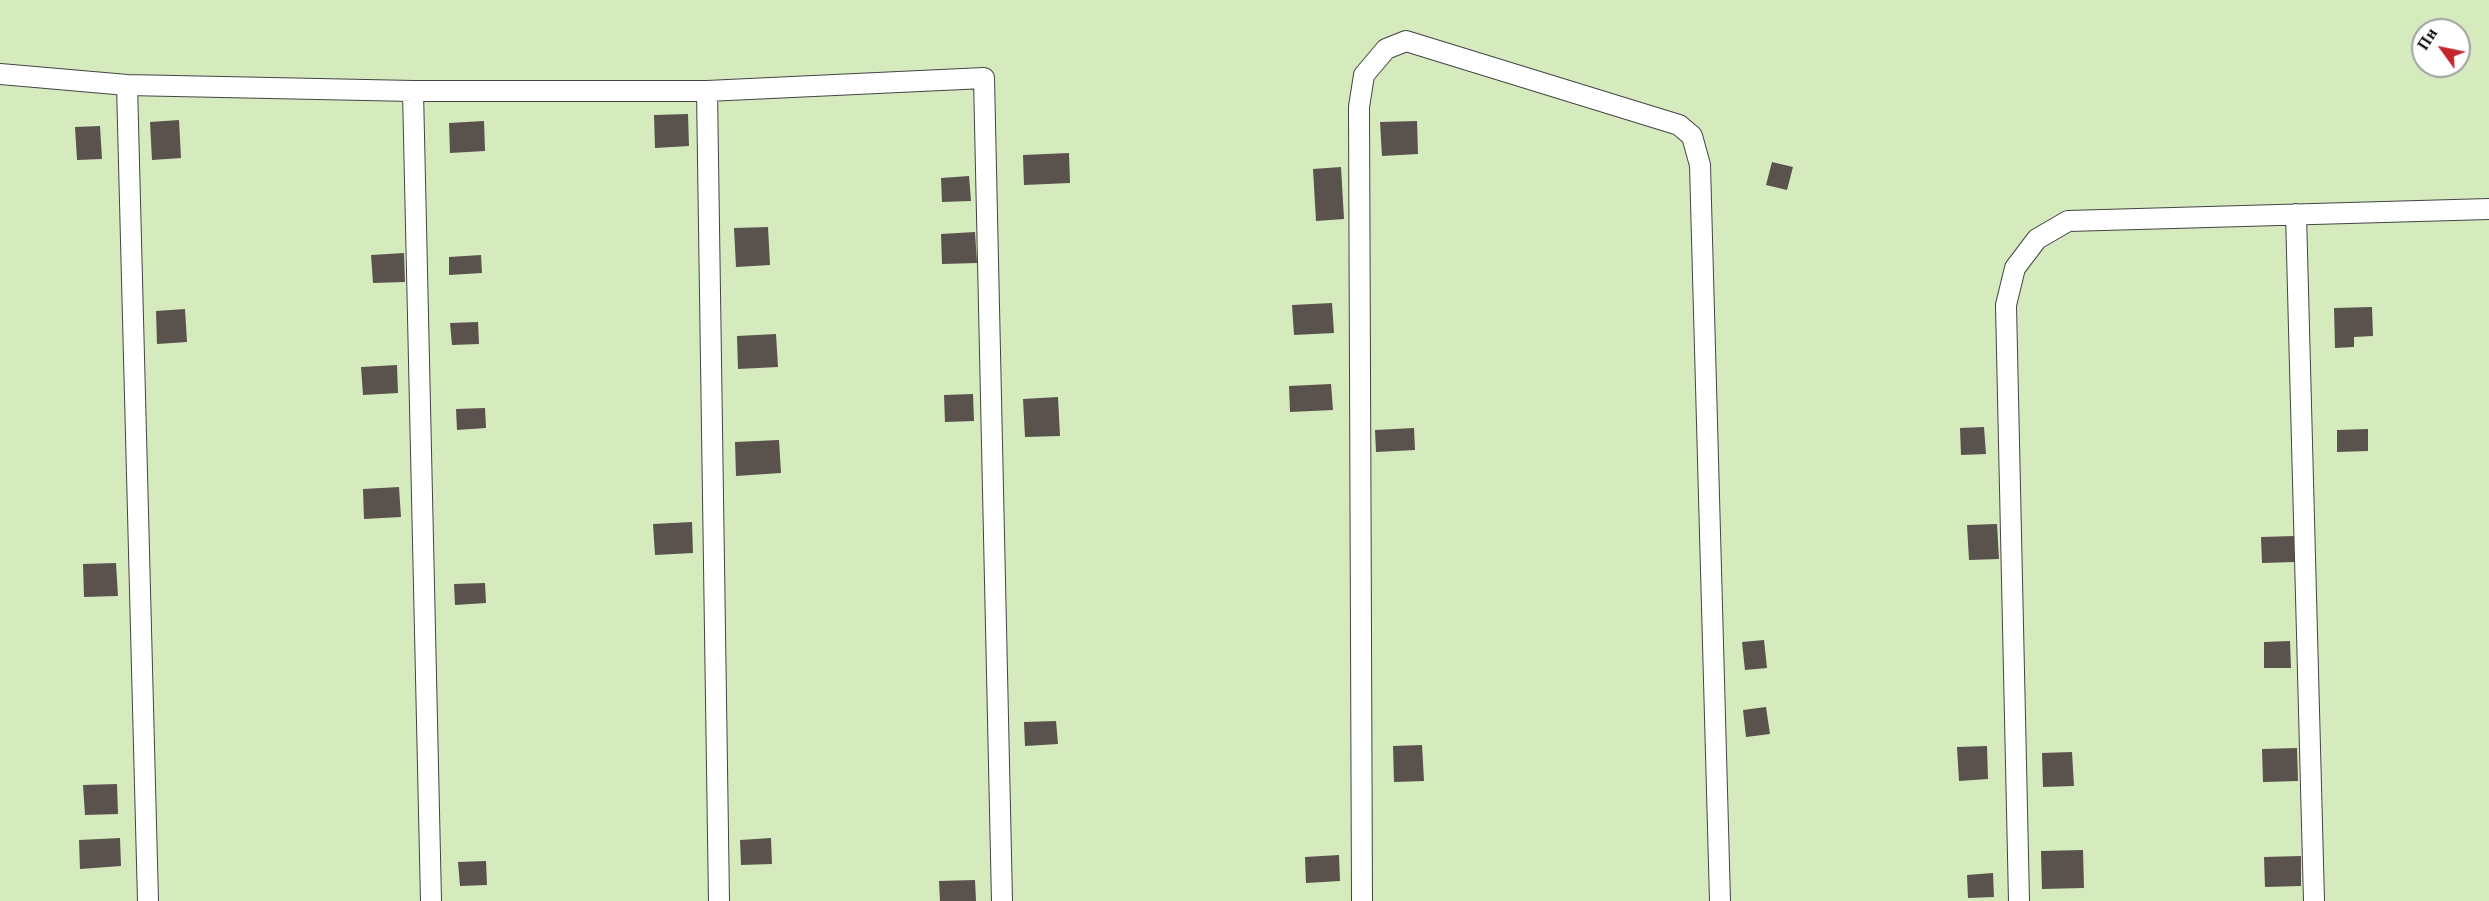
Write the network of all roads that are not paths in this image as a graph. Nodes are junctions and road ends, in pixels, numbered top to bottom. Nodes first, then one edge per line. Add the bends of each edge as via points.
1 (0, 74) edge
2 (127, 85) junction
3 (413, 91) junction
4 (707, 91) junction
5 (2489, 209) edge
6 (2296, 214) junction
7 (148, 901) edge
8 (431, 901) edge
9 (719, 901) edge
10 (1002, 901) edge
11 (1362, 901) edge
12 (1720, 901) edge
13 (2019, 901) edge
14 (2314, 901) edge

1 - 2 lane
2 - 3 lane
2 - 7 lane
3 - 4 lane
3 - 8 lane
4 - 9 lane
4 - 10 lane via 984,78
5 - 6 lane
6 - 13 lane via 2068,222 2037,239 2015,268 2006,305
6 - 14 lane
11 - 12 lane via 1359,107 1364,75 1386,49 1406,41 1679,125 1692,136 1700,165

